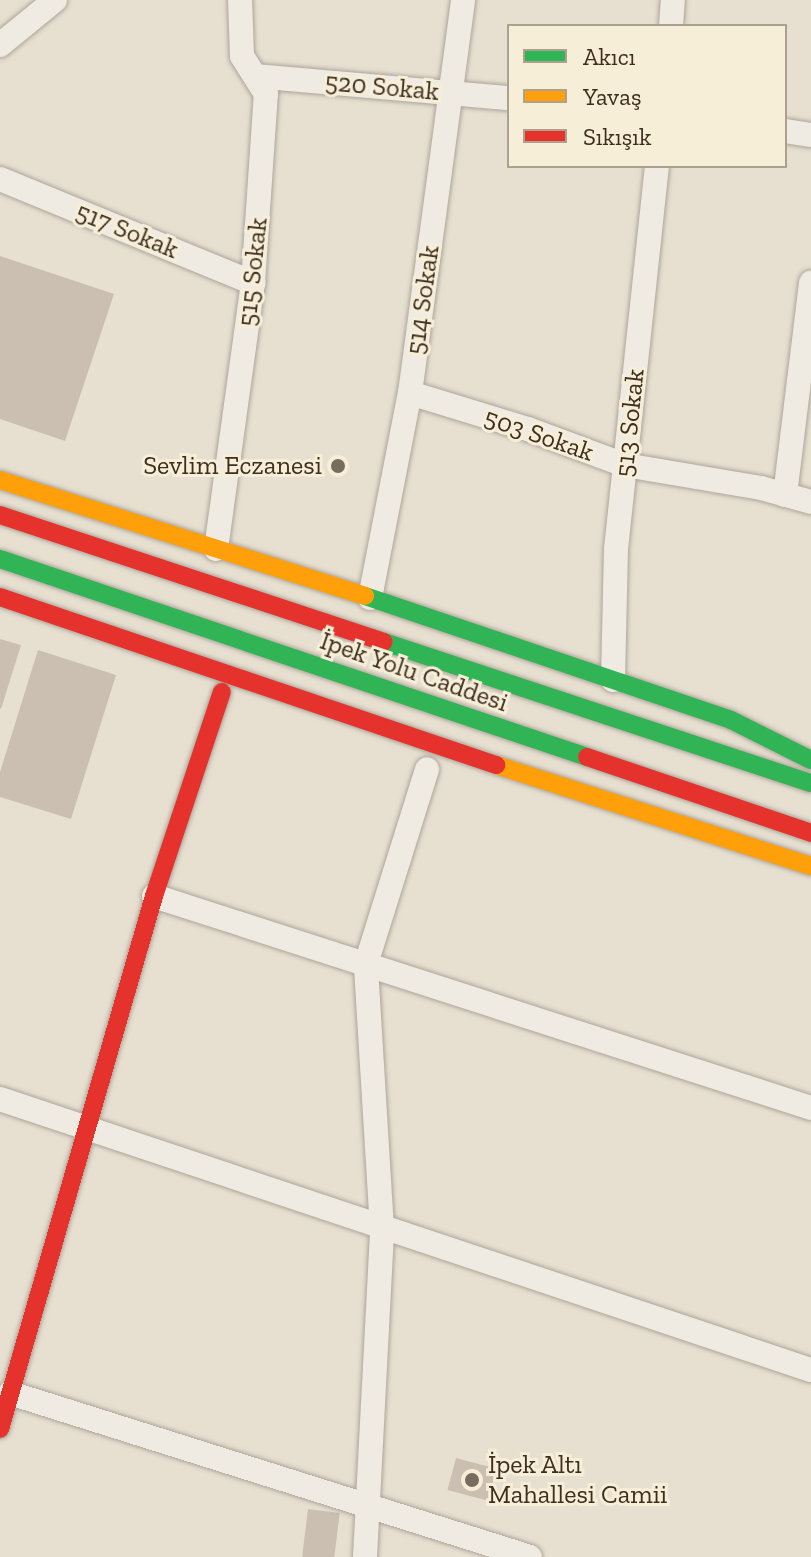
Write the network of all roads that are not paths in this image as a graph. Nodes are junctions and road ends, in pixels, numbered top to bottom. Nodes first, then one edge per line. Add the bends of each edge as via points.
1 (55, 0) edge
2 (240, 0) edge
3 (463, 0) edge
4 (673, 0) edge
5 (671, 24) edge
6 (0, 45) edge
7 (255, 76) junction
8 (451, 92) junction
9 (507, 98) edge
10 (787, 131) edge
11 (811, 135) edge
12 (657, 168) edge
13 (0, 179) edge
14 (253, 283) junction
15 (811, 283) edge
16 (410, 393) junction
17 (625, 465) junction
18 (0, 480) edge
19 (785, 495) junction
20 (811, 502) edge
21 (0, 515) edge
22 (216, 549) junction
23 (0, 559) edge
24 (0, 597) edge
25 (370, 598) junction
26 (613, 680) junction
27 (222, 692) dead end
28 (811, 760) edge
29 (427, 769) dead end
30 (811, 783) edge
31 (811, 833) edge
32 (811, 866) edge
33 (154, 896) junction
34 (366, 964) junction
35 (0, 1099) edge
36 (811, 1108) edge
37 (86, 1131) junction
38 (382, 1229) junction
39 (811, 1370) edge
40 (10, 1393) junction
41 (0, 1429) edge
42 (369, 1507) junction
43 (365, 1557) edge
44 (530, 1557) edge

1 - 6 street
2 - 7 street, 515 Sokak via 242,56
3 - 8 street, 514 Sokak
4 - 5 street
7 - 8 street, 520 Sokak
7 - 14 street, 515 Sokak via 266,94
8 - 9 street, 520 Sokak
8 - 16 street, 514 Sokak
10 - 11 street
12 - 17 street, 513 Sokak
13 - 14 street, 517 Sokak
14 - 22 street, 515 Sokak
15 - 19 street
16 - 17 street, 503 Sokak
16 - 25 street, 514 Sokak
17 - 19 street, 503 Sokak
17 - 26 street, 513 Sokak via 616,549
18 - 22 main road
19 - 20 street, 503 Sokak
21 - 30 main road, İpek Yolu Caddesi
22 - 25 main road
23 - 31 main road, İpek Yolu Caddesi
24 - 32 main road
25 - 26 main road
26 - 28 main road via 731,720
27 - 33 main road
29 - 34 street
33 - 34 street
33 - 37 main road
34 - 36 street
34 - 38 street
35 - 37 street
37 - 38 street
37 - 40 main road
38 - 39 street
38 - 42 street
40 - 41 main road
40 - 42 street
42 - 43 street
42 - 44 street

